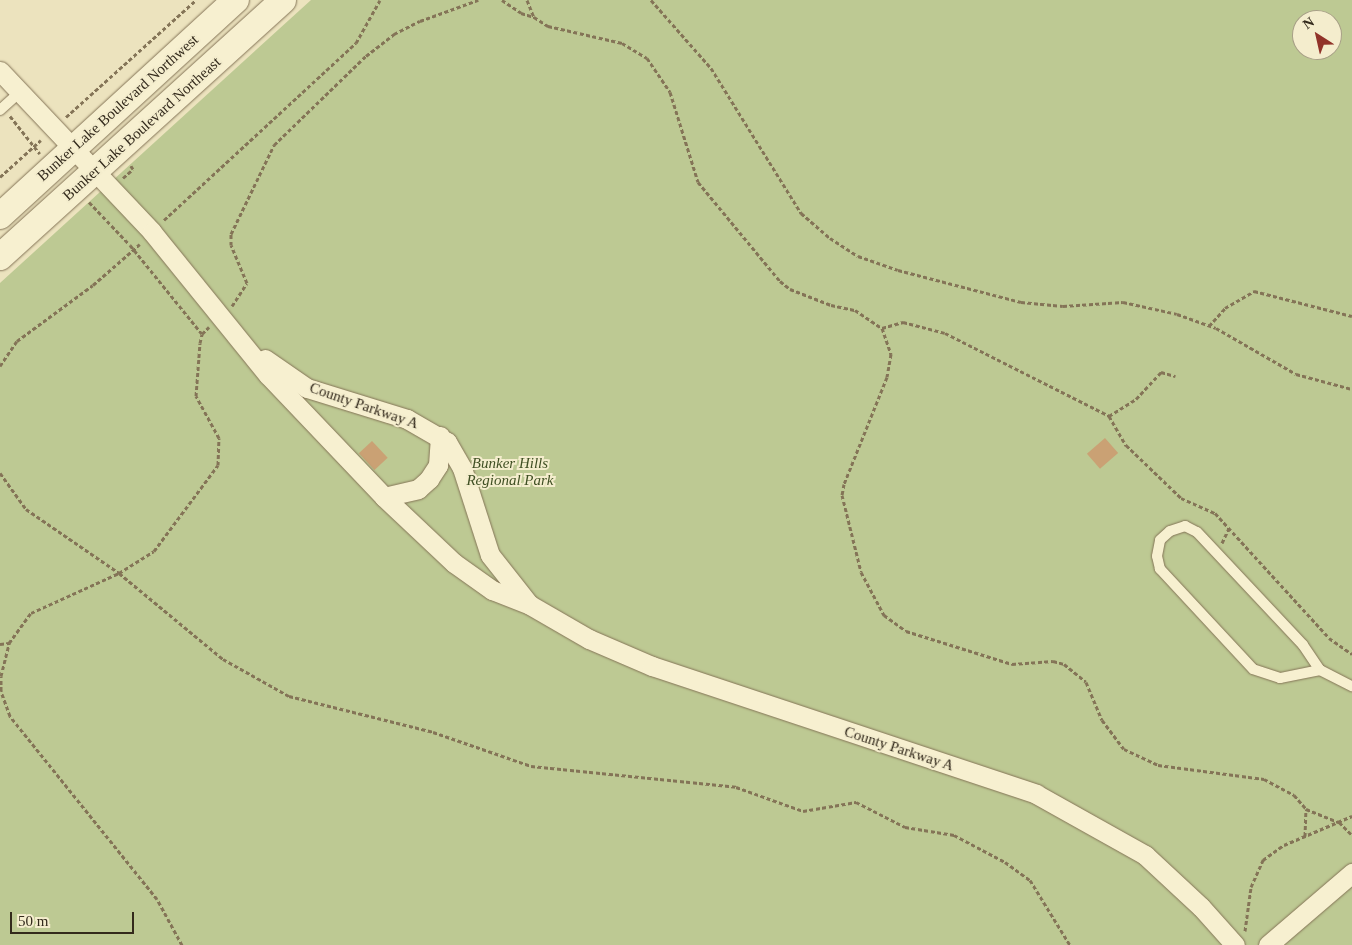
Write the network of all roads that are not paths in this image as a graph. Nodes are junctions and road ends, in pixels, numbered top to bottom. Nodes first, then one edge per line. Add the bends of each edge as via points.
1 (236, 0) edge
2 (283, 0) edge
3 (0, 71) edge
4 (19, 93) junction
5 (2, 108) edge
6 (72, 149) junction
7 (94, 172) junction
8 (0, 216) edge
9 (0, 257) edge
10 (251, 350) junction
11 (440, 436) junction
12 (384, 498) junction
13 (530, 605) junction
14 (1320, 670) junction
15 (1352, 686) edge
16 (1352, 873) edge
17 (1240, 938) edge
18 (1268, 945) edge

1 - 6 main road, Bunker Lake Boulevard Northwest
2 - 7 main road, Bunker Lake Boulevard Northeast
3 - 4 street, County Parkway A
4 - 5 lane
4 - 6 street, County Parkway A
6 - 7 street, County Parkway A
6 - 8 main road, Bunker Lake Boulevard Northwest
7 - 9 main road, Bunker Lake Boulevard Northeast
7 - 10 street, County Parkway A via 152,232
10 - 11 street, County Parkway A via 307,388 407,420
10 - 12 street, County Parkway A via 268,375
11 - 12 street via 438,465 429,479 418,489
11 - 13 street, County Parkway A via 462,468 490,556
12 - 13 street, County Parkway A via 454,563 492,590
13 - 17 street, County Parkway A via 589,639 652,666 1036,794 1145,855
14 - 14 lane via 1303,644 1197,532 1186,526 1170,531 1160,540 1157,556 1160,569 1252,669 1280,678
14 - 15 lane
16 - 18 street

